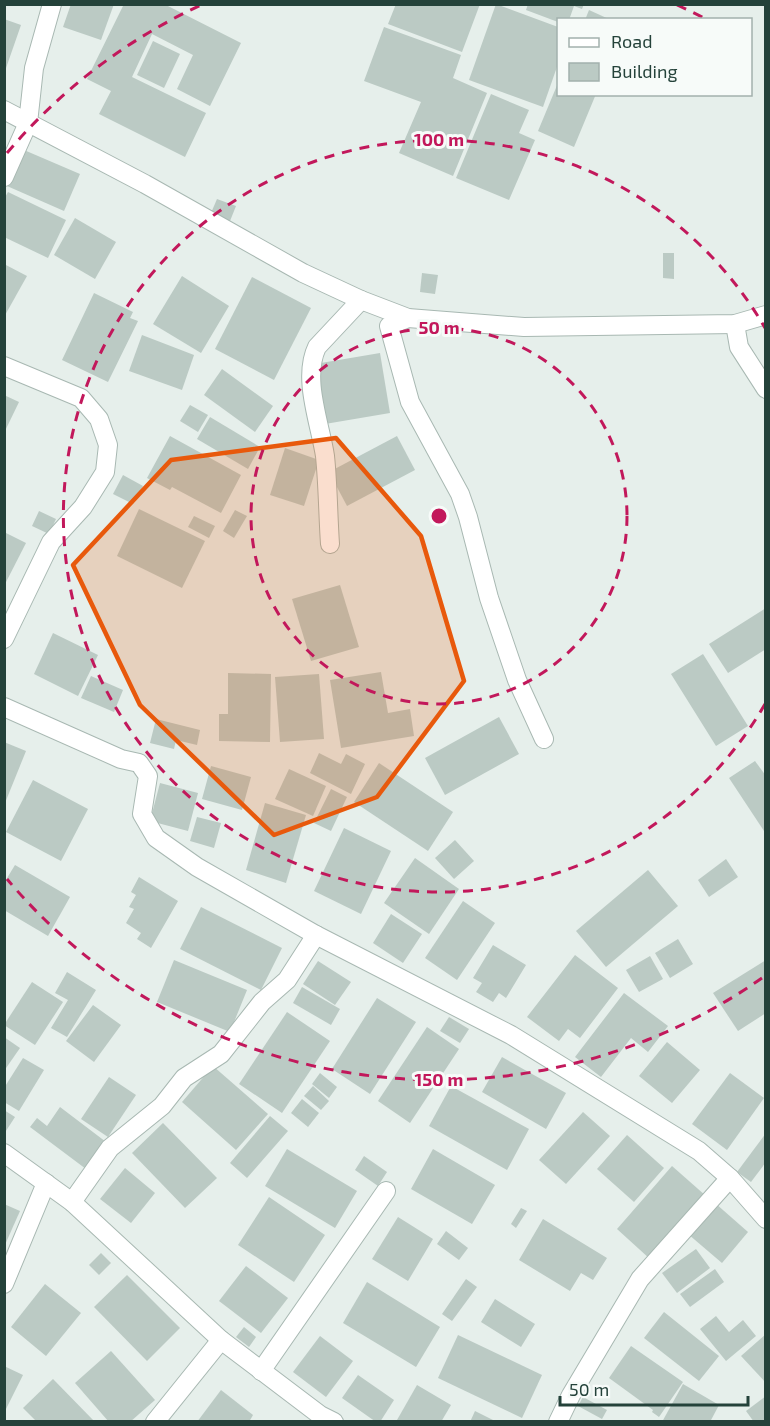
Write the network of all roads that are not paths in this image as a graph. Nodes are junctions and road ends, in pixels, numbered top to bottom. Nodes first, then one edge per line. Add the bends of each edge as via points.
1 (52, 4) edge
2 (4, 110) edge
3 (28, 123) junction
4 (4, 177) edge
5 (361, 300) junction
6 (765, 315) edge
7 (408, 318) junction
8 (735, 324) junction
9 (4, 366) edge
10 (765, 389) edge
11 (330, 544) dead end
12 (4, 639) edge
13 (4, 706) edge
14 (544, 739) dead end
15 (316, 935) junction
16 (4, 1153) edge
17 (730, 1178) junction
18 (46, 1183) junction
19 (386, 1191) dead end
20 (72, 1202) junction
21 (765, 1219) edge
22 (4, 1284) edge
23 (221, 1340) junction
24 (261, 1371) junction
25 (154, 1422) edge
26 (334, 1422) edge
27 (558, 1422) edge

1 - 3 street via 34,68
2 - 3 street
3 - 4 street
3 - 5 street via 303,273
5 - 7 street
5 - 11 street via 317,347 310,378 325,457
6 - 8 street
7 - 8 street via 524,327
7 - 14 street via 389,326 410,402 460,494 517,680
8 - 10 street via 739,347
9 - 12 street via 81,398 99,419 108,445 105,472 83,507 51,542
13 - 15 street via 139,764 148,776 142,814 156,838 197,867
15 - 17 street via 511,1035 699,1151
15 - 20 street via 287,980 262,1002 221,1054 184,1078 162,1106 110,1148
16 - 18 street
17 - 21 street
17 - 27 street via 640,1279
18 - 20 street
18 - 22 street
19 - 24 street
20 - 23 street
23 - 24 street
23 - 25 street
24 - 26 street

